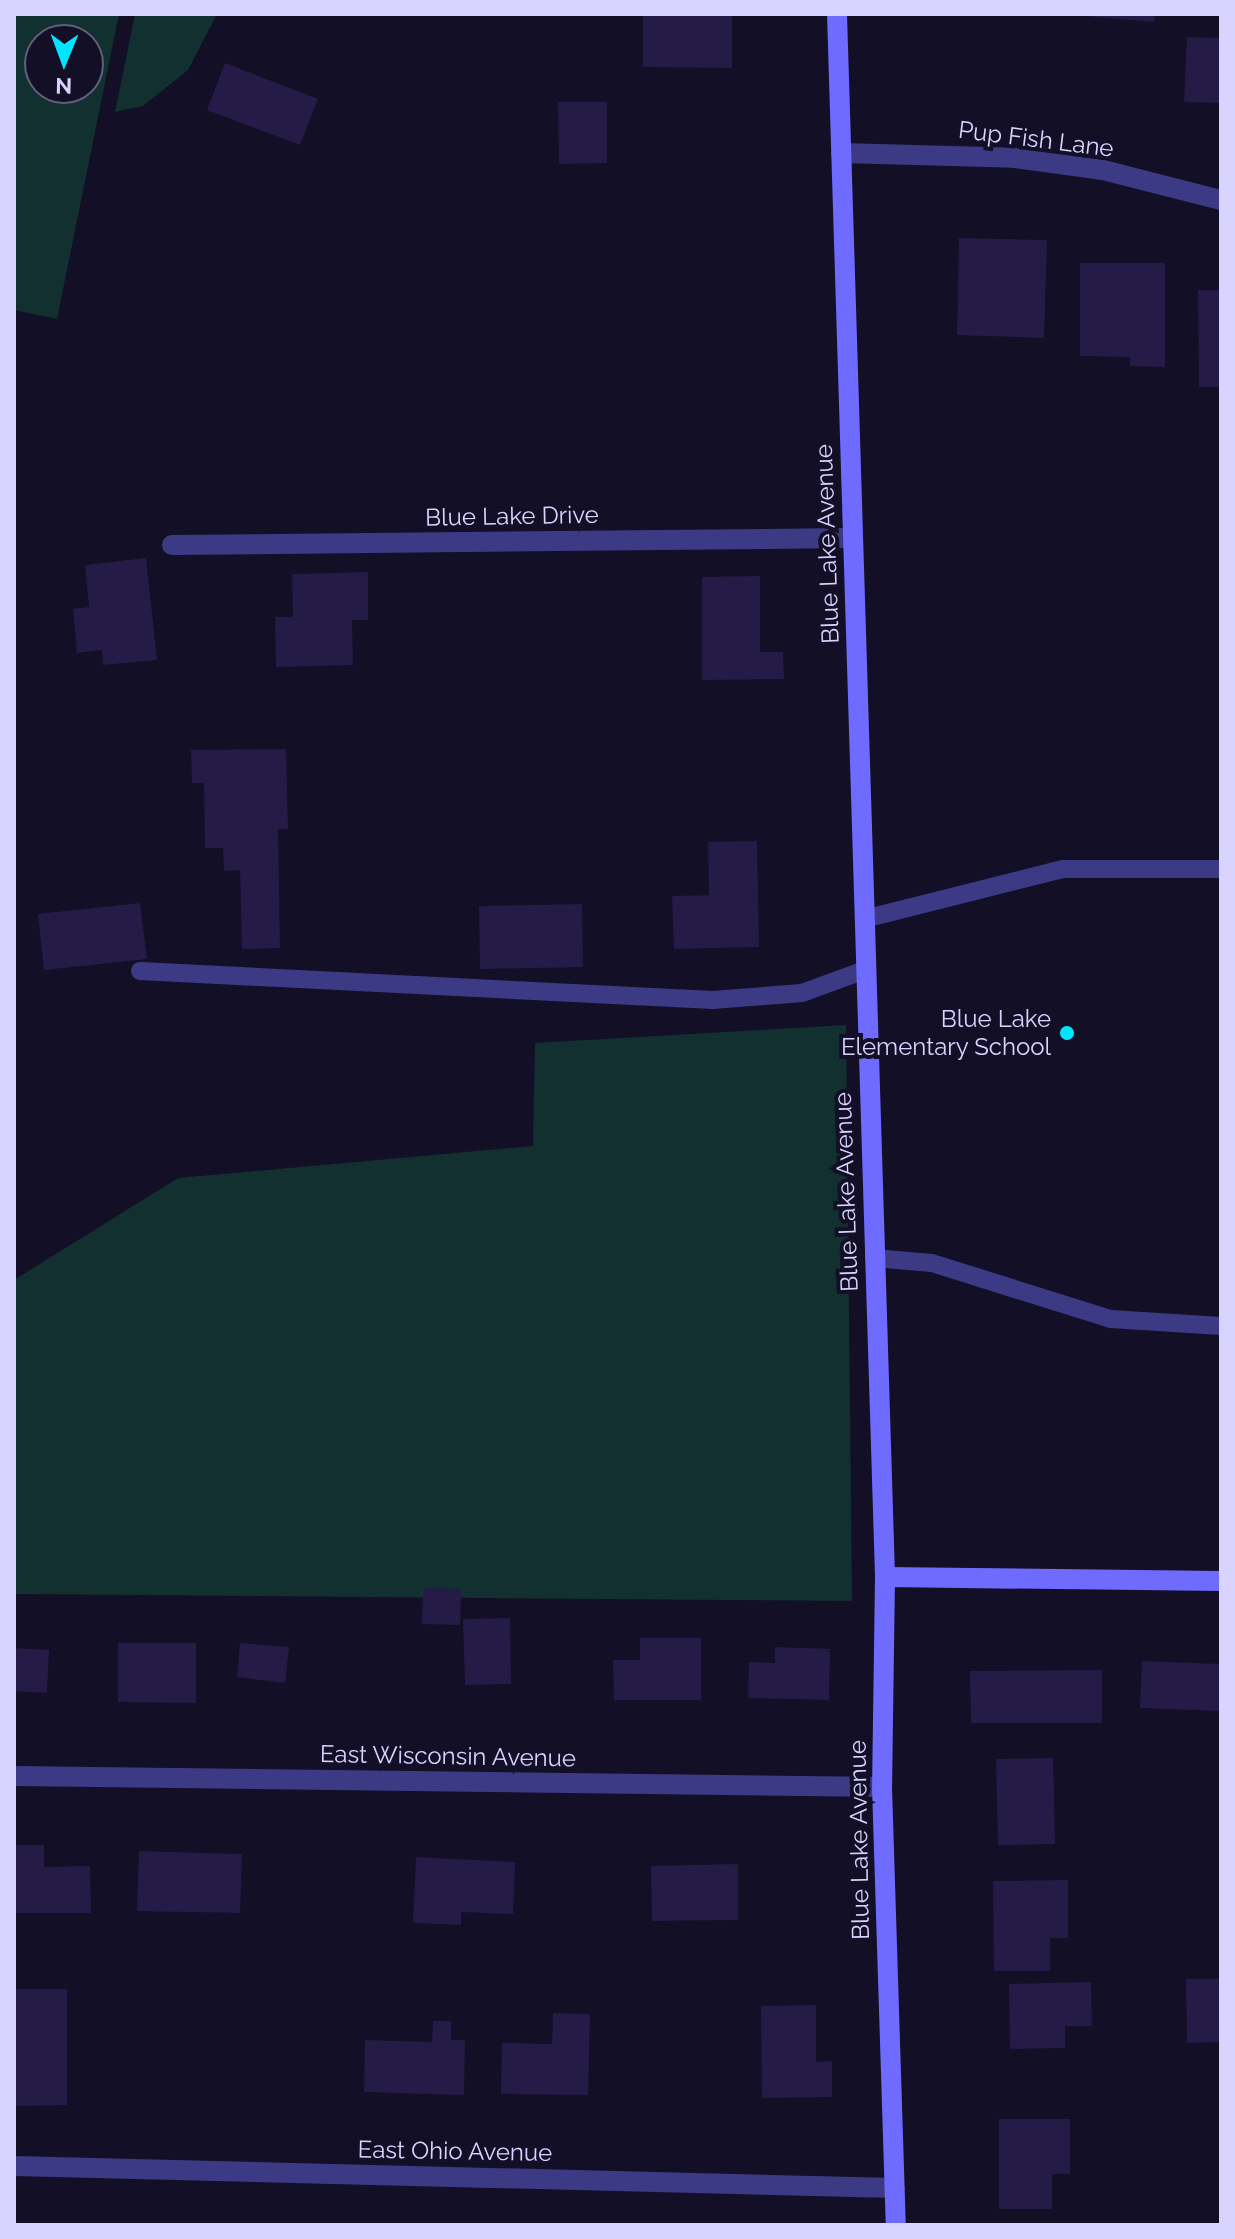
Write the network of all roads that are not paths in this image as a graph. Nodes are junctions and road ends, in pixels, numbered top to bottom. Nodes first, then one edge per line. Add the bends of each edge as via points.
1 (837, 14) edge
2 (841, 153) junction
3 (1221, 200) edge
4 (853, 538) junction
5 (172, 545) dead end
6 (1221, 869) edge
7 (864, 919) junction
8 (865, 970) junction
9 (140, 971) dead end
10 (874, 1258) junction
11 (1221, 1326) edge
12 (885, 1577) junction
13 (1221, 1581) edge
14 (14, 1776) edge
15 (882, 1787) junction
16 (14, 2166) edge
17 (895, 2188) junction
18 (896, 2225) edge

1 - 2 main road, Blue Lake Avenue
2 - 3 street, Pup Fish Lane via 1015,158 1103,170
2 - 4 main road, Blue Lake Avenue
4 - 5 street, Blue Lake Drive
4 - 7 main road, Blue Lake Avenue
6 - 7 lane via 1063,869
7 - 8 main road, Blue Lake Avenue
8 - 9 lane via 802,993 713,1000
8 - 10 main road, Blue Lake Avenue
10 - 11 lane via 932,1263 1111,1319
10 - 12 main road, Blue Lake Avenue
12 - 13 main road
12 - 15 main road, Blue Lake Avenue
14 - 15 street, East Wisconsin Avenue
15 - 17 main road, Blue Lake Avenue
16 - 17 street, East Ohio Avenue
17 - 18 main road, Blue Lake Avenue

